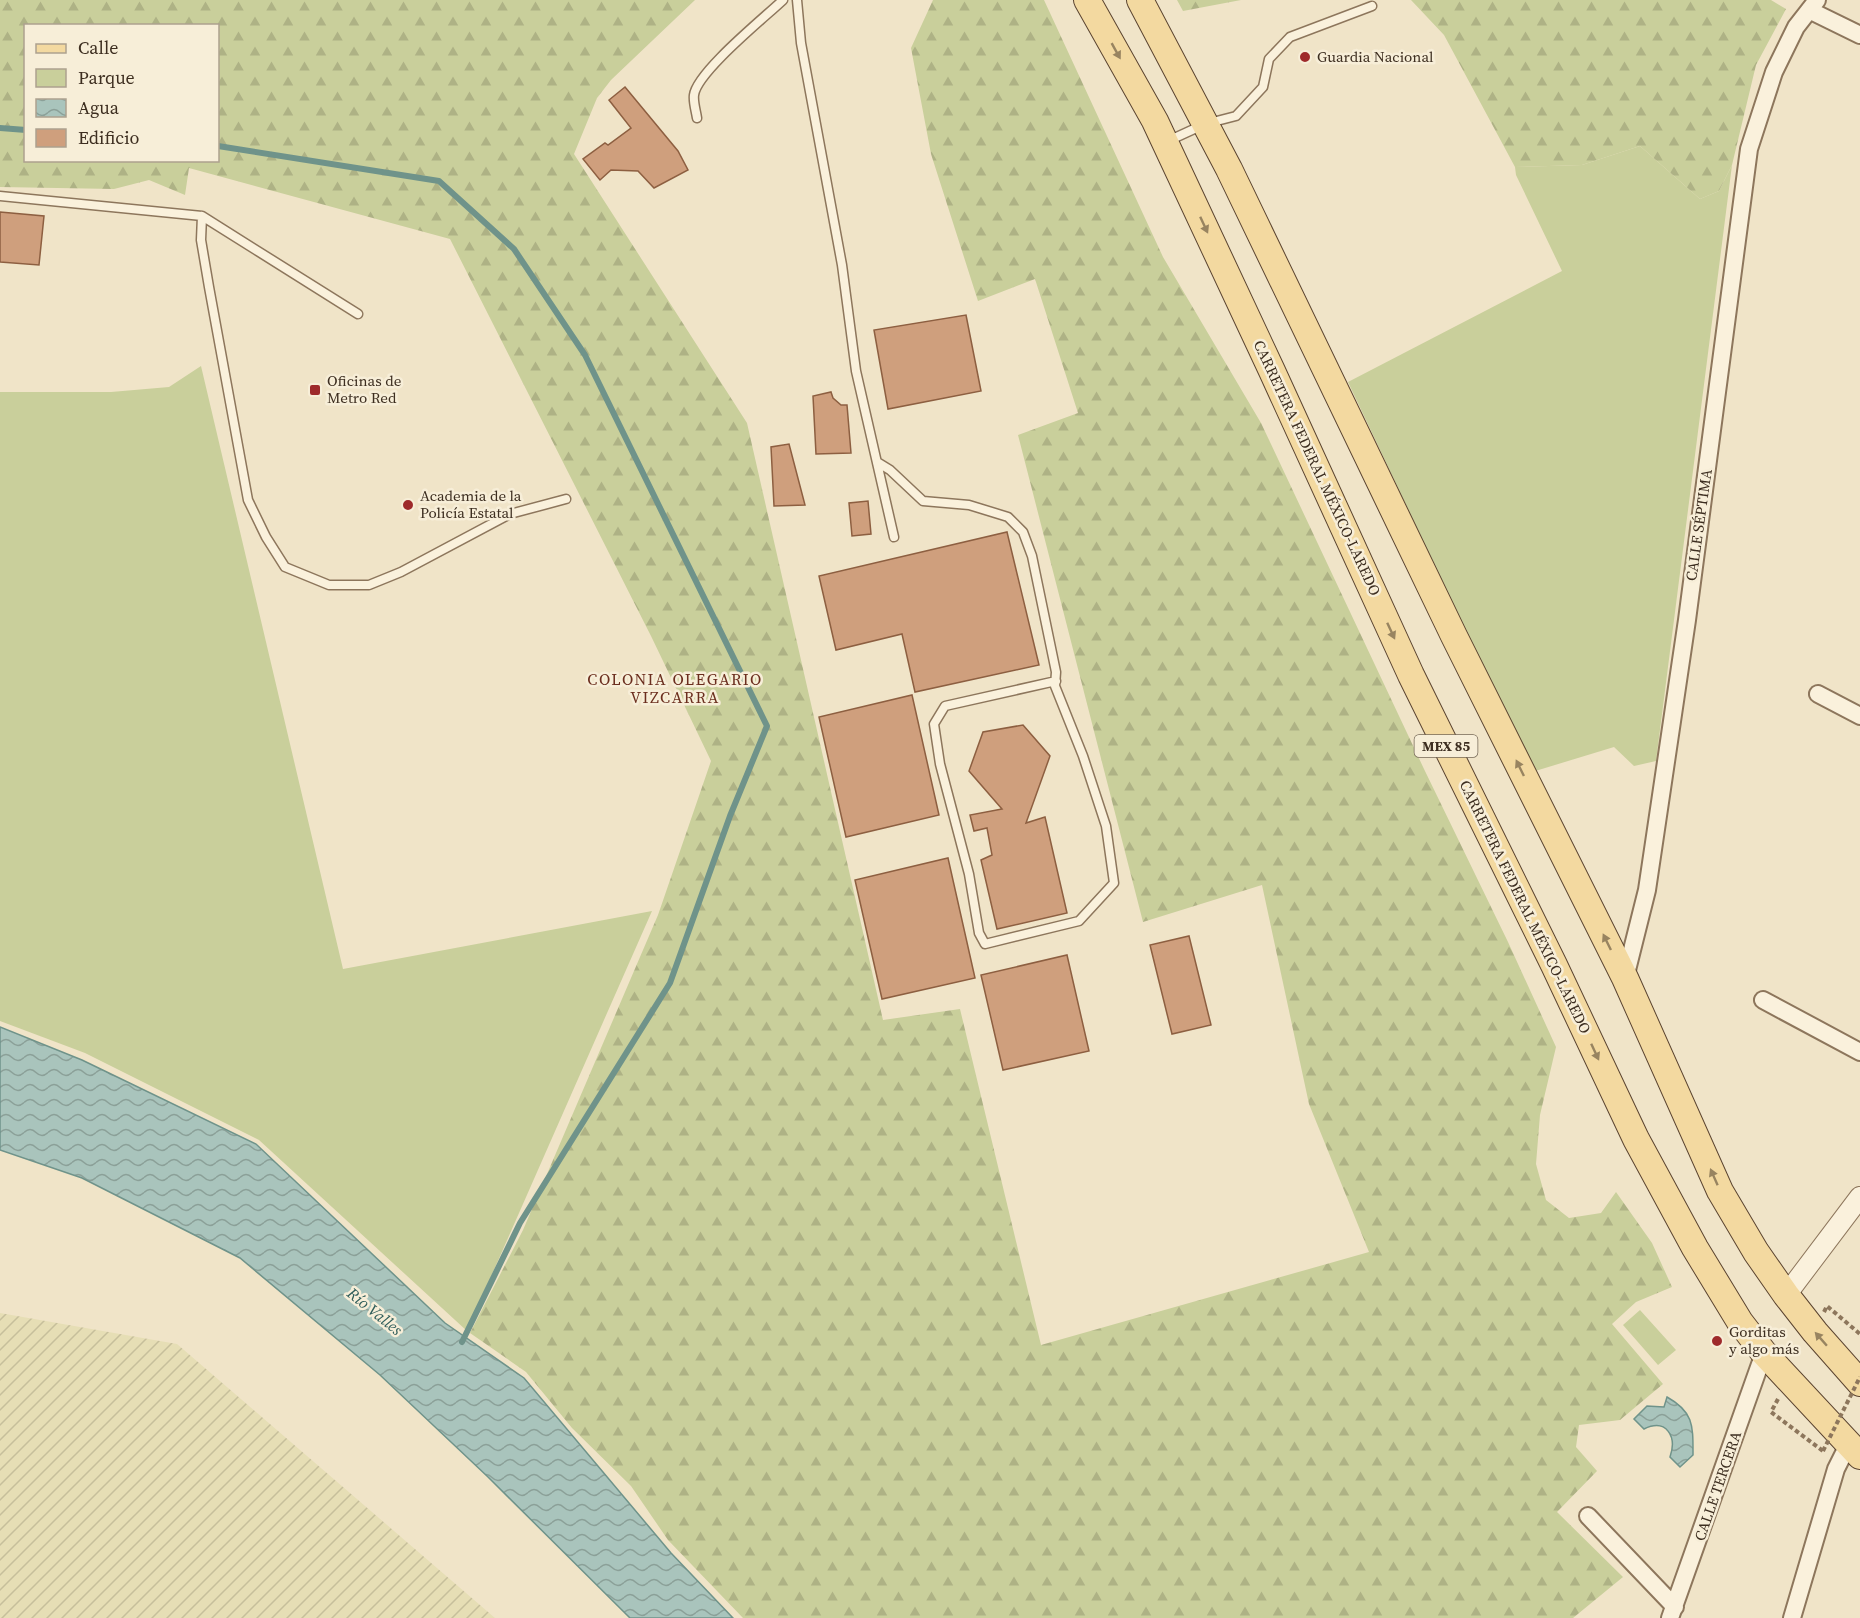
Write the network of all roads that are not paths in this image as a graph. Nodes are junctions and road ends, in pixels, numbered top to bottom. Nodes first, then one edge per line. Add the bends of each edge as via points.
1 (783, 0) edge
2 (797, 0) edge
3 (1087, 0) edge
4 (1140, 0) edge
5 (1813, 5) edge
6 (1372, 6) dead end
7 (1860, 35) edge
8 (697, 118) dead end
9 (1205, 124) junction
10 (1165, 143) junction
11 (0, 196) edge
12 (202, 216) junction
13 (358, 314) dead end
14 (877, 462) junction
15 (566, 499) dead end
16 (894, 537) dead end
17 (1056, 681) junction
18 (1818, 694) dead end
19 (1860, 716) edge
20 (1624, 978) junction
21 (1763, 1000) dead end
22 (1860, 1052) edge
23 (1860, 1197) edge
24 (1786, 1295) junction
25 (1764, 1353) junction
26 (1860, 1383) edge
27 (1854, 1450) edge
28 (1587, 1516) dead end
29 (1673, 1612) edge
30 (1792, 1618) edge

1 - 8 lane via 698,83 693,96
2 - 14 lane via 856,371
3 -> 10 main road, CARRETERA FEDERAL MÉXICO-LAREDO / MEX 85
4 - 9 main road
5 - 7 street
5 - 20 street, CALLE SÉPTIMA via 1796,27 1774,72 1749,149 1649,878
6 - 9 lane via 1290,37 1269,59 1263,87 1236,116
9 - 10 lane
20 -> 9 main road
10 -> 25 main road, CARRETERA FEDERAL MÉXICO-LAREDO / MEX 85 via 1411,675 1636,1139 1700,1257
11 - 12 lane
12 - 13 lane
12 - 15 lane via 201,240 208,287 248,500 285,567 329,585 369,585 510,514
14 - 16 lane
14 - 17 lane via 923,501 969,505 1008,518 1023,532 1032,556
17 - 17 lane via 1106,826 1114,882 1079,921 986,944 979,933 934,724 945,706
18 - 19 street
24 -> 20 main road via 1720,1191
21 - 22 street
23 - 24 street
26 -> 24 main road
25 - 27 main road, CARRETERA FEDERAL MÉXICO-LAREDO / MEX 85
25 - 29 street, CALLE TERCERA
27 - 30 street via 1836,1469
28 - 29 street

